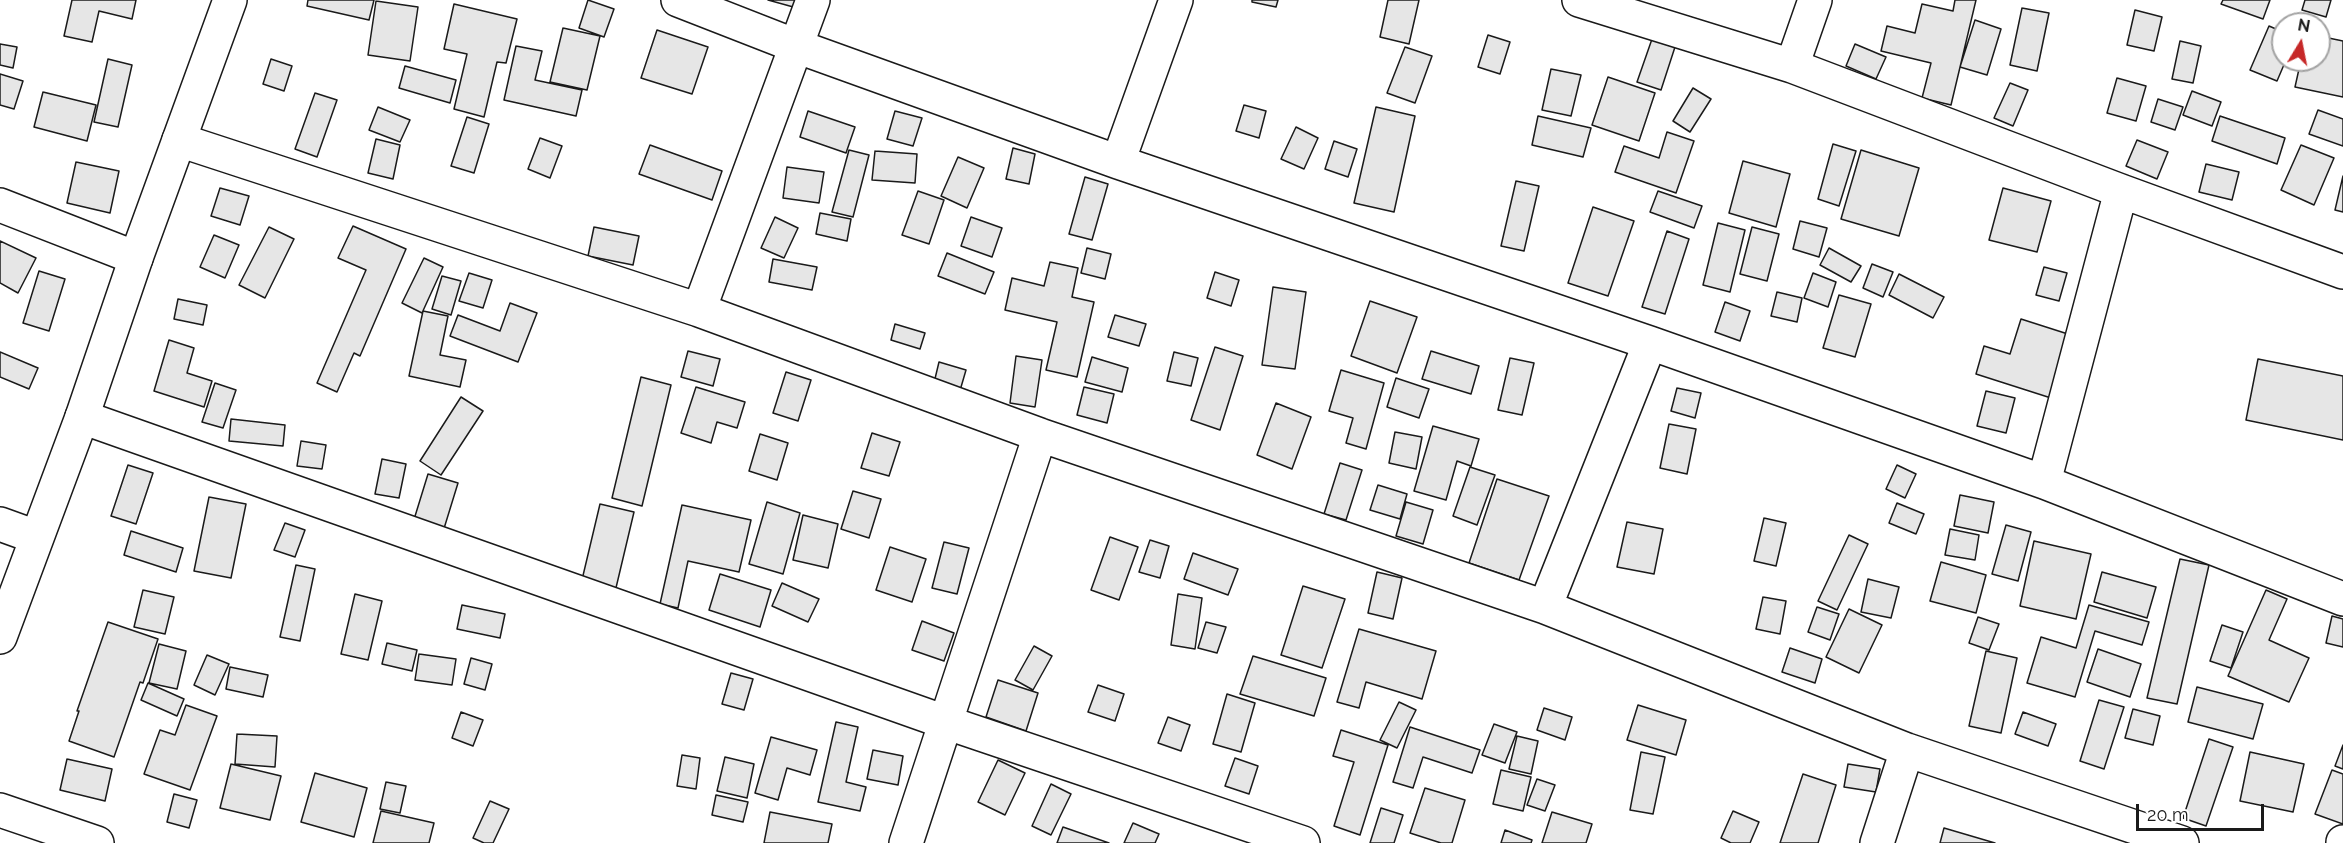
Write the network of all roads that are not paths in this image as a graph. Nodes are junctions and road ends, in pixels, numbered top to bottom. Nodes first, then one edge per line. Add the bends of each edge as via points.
1 (230, 0) edge
2 (678, 0) edge
3 (813, 0) edge
4 (1176, 0) edge
5 (1579, 0) edge
6 (1815, 0) edge
7 (796, 46) junction
8 (1792, 66) junction
9 (179, 140) junction
10 (1118, 162) junction
11 (2121, 191) junction
12 (0, 205) edge
13 (136, 258) junction
14 (2343, 272) edge
15 (699, 310) junction
16 (1650, 343) junction
17 (82, 417) junction
18 (1040, 435) junction
19 (2044, 482) junction
20 (0, 524) edge
21 (36, 537) junction
22 (2343, 600) edge
23 (1545, 607) junction
24 (0, 637) edge
25 (945, 722) junction
26 (1907, 750) junction
27 (0, 810) edge
28 (97, 843) edge
29 (906, 843) edge
30 (1303, 843) edge
31 (1876, 843) edge
32 (2182, 843) edge

1 - 9 street
2 - 7 street
3 - 7 street
4 - 10 street
5 - 8 street
6 - 8 street
7 - 10 street
7 - 15 street
8 - 11 street
9 - 13 street
9 - 15 street
10 - 16 street
11 - 14 street
11 - 19 street
12 - 13 street
13 - 17 street
15 - 18 street
16 - 19 street
16 - 23 street
17 - 21 street
17 - 25 street
18 - 23 street
18 - 25 street
19 - 22 street
20 - 21 street
21 - 24 street
23 - 26 street
25 - 29 street
25 - 30 street
26 - 31 street
26 - 32 street
27 - 28 street

